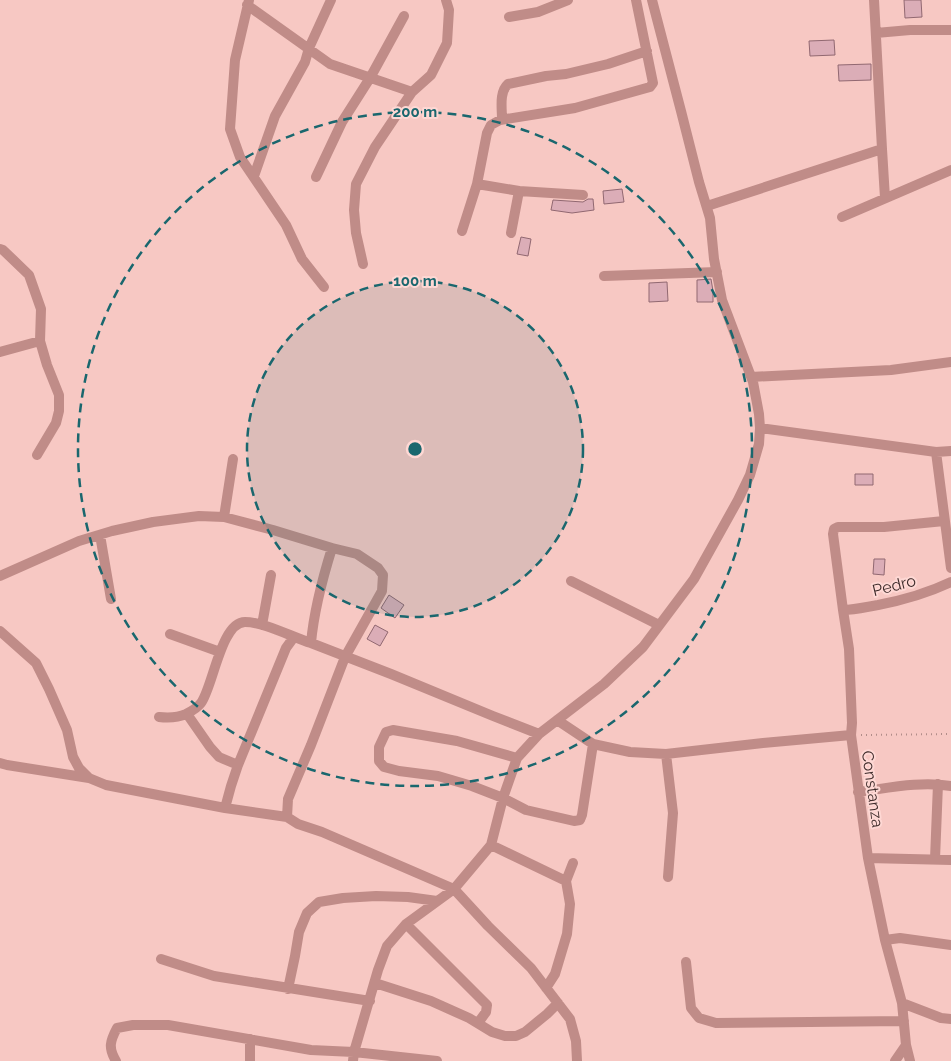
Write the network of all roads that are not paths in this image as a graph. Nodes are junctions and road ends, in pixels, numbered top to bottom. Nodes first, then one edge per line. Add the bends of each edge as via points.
1 (331, 0) edge
2 (446, 0) edge
3 (568, 0) edge
4 (636, 0) edge
5 (652, 0) edge
6 (874, 0) edge
7 (248, 2) edge
8 (404, 16) dead end
9 (509, 17) dead end
10 (951, 30) edge
11 (876, 33) junction
12 (309, 48) junction
13 (647, 51) junction
14 (370, 78) junction
15 (412, 92) junction
16 (502, 119) junction
17 (882, 150) junction
18 (951, 170) edge
19 (254, 176) junction
20 (316, 177) dead end
21 (478, 184) junction
22 (519, 191) junction
23 (583, 195) dead end
24 (885, 198) junction
25 (707, 206) junction
26 (842, 217) dead end
27 (462, 231) dead end
28 (511, 233) dead end
29 (0, 249) edge
30 (363, 264) dead end
31 (717, 272) junction
32 (604, 276) dead end
33 (324, 287) dead end
34 (40, 341) junction
35 (0, 352) edge
36 (951, 362) edge
37 (751, 377) junction
38 (760, 428) junction
39 (936, 452) junction
40 (951, 452) edge
41 (37, 454) dead end
42 (233, 460) dead end
43 (224, 517) junction
44 (944, 520) junction
45 (100, 535) junction
46 (332, 548) junction
47 (951, 568) edge
48 (271, 575) dead end
49 (0, 576) edge
50 (571, 581) dead end
51 (951, 582) edge
52 (111, 600) dead end
53 (843, 610) junction
54 (660, 624) junction
55 (262, 625) junction
56 (0, 631) edge
57 (170, 634) dead end
58 (294, 637) junction
59 (311, 643) junction
60 (220, 652) junction
61 (345, 656) junction
62 (187, 714) junction
63 (159, 717) dead end
64 (557, 720) junction
65 (539, 734) junction
66 (851, 735) junction
67 (593, 744) junction
68 (666, 754) junction
69 (517, 758) junction
70 (0, 763) edge
71 (238, 765) junction
72 (89, 778) junction
73 (938, 784) junction
74 (951, 786) edge
75 (858, 792) junction
76 (504, 798) junction
77 (225, 808) junction
78 (287, 817) junction
79 (491, 845) junction
80 (868, 858) junction
81 (935, 859) junction
82 (951, 860) edge
83 (573, 864) dead end
84 (668, 877) dead end
85 (566, 881) junction
86 (454, 889) junction
87 (438, 901) junction
88 (406, 924) junction
89 (885, 940) junction
90 (951, 945) edge
91 (161, 959) dead end
92 (686, 962) dead end
93 (375, 982) junction
94 (546, 988) junction
95 (288, 989) junction
96 (370, 1001) junction
97 (558, 1003) junction
98 (902, 1003) junction
99 (951, 1019) edge
100 (904, 1021) junction
101 (478, 1023) junction
102 (250, 1039) junction
103 (906, 1045) junction
104 (353, 1057) edge
105 (116, 1061) edge
106 (250, 1061) edge
107 (437, 1061) edge
108 (577, 1061) edge
109 (895, 1061) edge
110 (910, 1061) edge

1 - 12 street
2 - 15 street via 449,10 447,44 431,74
3 - 9 street via 538,12
4 - 13 street
5 - 25 street
6 - 11 street
7 - 12 street
7 - 19 street via 235,60 230,129 240,156
8 - 14 street
10 - 11 street
11 - 17 street
12 - 14 street via 330,64
12 - 19 street via 305,62 275,116
13 - 16 street via 566,74 508,84 502,98
13 - 16 street via 653,80 650,87 575,108
14 - 15 street
14 - 20 street via 342,122
15 - 30 street via 375,147 356,184 356,233
16 - 21 street via 491,125 487,133
17 - 24 street
17 - 25 street
18 - 24 street
19 - 33 street via 286,225 302,259
21 - 22 street
21 - 27 street
22 - 23 street
22 - 28 street
24 - 26 street
25 - 31 street
29 - 34 street via 29,276 41,309
31 - 32 street
31 - 37 street via 722,300
34 - 35 street
34 - 41 street via 59,395 59,412
36 - 37 street via 891,370
37 - 38 street
38 - 39 street
38 - 54 street via 750,475 738,500 694,579
39 - 40 street
39 - 44 street
42 - 43 street
43 - 45 street via 199,516 153,522
43 - 46 street
44 - 47 street
44 - 53 street via 834,529
45 - 49 street
45 - 52 street
46 - 59 street via 314,616
46 - 61 street via 356,554 383,575 382,591
48 - 55 street
50 - 54 street
51 - 53 street, Pedro via 899,601
53 - 66 street via 850,649
54 - 64 street via 643,647 604,684
55 - 58 street
55 - 60 street via 246,622 233,627
56 - 72 street via 36,663 67,730 73,758
57 - 60 street
58 - 59 street
58 - 71 street via 286,648
59 - 61 street
60 - 62 street via 201,703
61 - 65 street
61 - 78 street via 288,799
62 - 63 street via 177,718
62 - 71 street via 210,748 219,757
64 - 65 street
64 - 67 street, Constanza
65 - 69 street
66 - 68 street, Constanza
66 - 75 street, Constanza
67 - 68 street, Constanza via 630,752
67 - 76 street via 580,820 574,822 526,810
68 - 84 street via 673,813
69 - 76 street
69 - 76 street via 393,730 386,732 379,747 379,761 384,767 438,776
70 - 72 street
71 - 77 street
72 - 77 street via 106,785
73 - 74 street
73 - 75 street
73 - 81 street
75 - 80 street, Constanza
76 - 79 street
77 - 78 street
78 - 86 street
79 - 85 street
79 - 86 street
80 - 81 street
80 - 89 street, Constanza
81 - 82 street
83 - 85 street
85 - 94 street via 570,904 567,934 555,974
86 - 87 street
86 - 94 street via 531,968
87 - 88 street
87 - 95 street via 408,896 376,896 319,902 307,913 299,932
88 - 93 street via 387,946
88 - 101 street via 487,1005
89 - 90 street via 900,938
89 - 98 street, Constanza
91 - 95 street via 214,976
92 - 100 street via 691,1008 699,1018 716,1023
93 - 96 street
93 - 101 street via 418,996
94 - 97 street
95 - 96 street
96 - 104 street
97 - 101 street via 516,1036 492,1032
97 - 108 street via 570,1019
98 - 99 street
98 - 100 street, Constanza
100 - 103 street, Constanza
102 - 104 street
102 - 105 street via 168,1025 133,1025 116,1028 111,1038
102 - 106 street
103 - 109 street
103 - 110 street, Constanza
104 - 107 street

